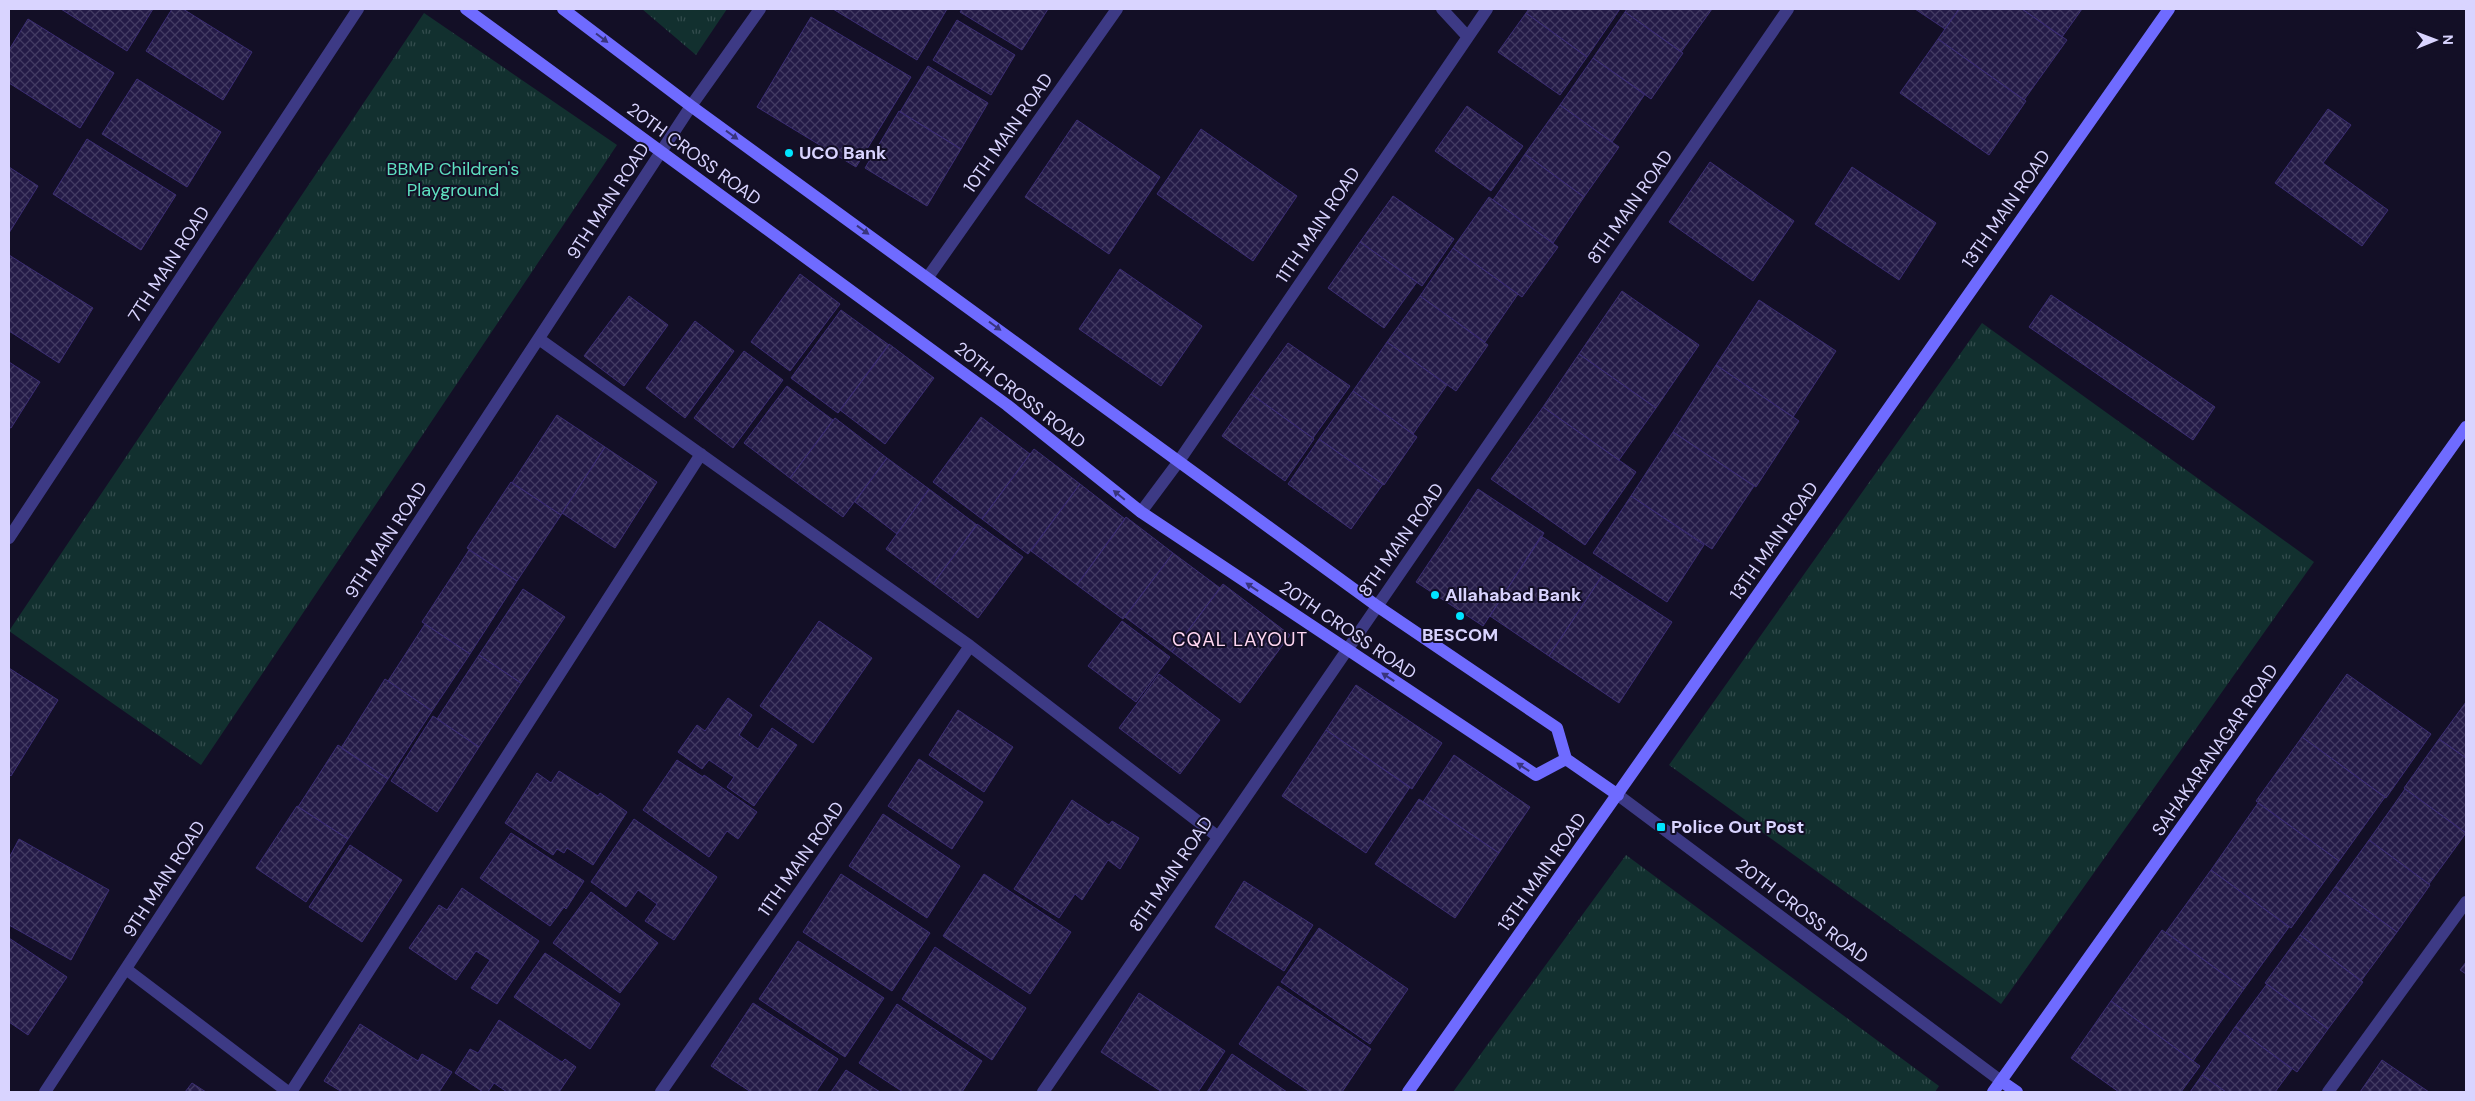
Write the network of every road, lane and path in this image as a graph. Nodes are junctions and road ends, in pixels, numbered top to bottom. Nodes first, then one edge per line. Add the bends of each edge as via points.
1 (358, 9) edge
2 (466, 9) edge
3 (562, 9) edge
4 (760, 9) edge
5 (1117, 9) edge
6 (1442, 9) edge
7 (1487, 9) edge
8 (1788, 9) edge
9 (2168, 9) edge
10 (1468, 36) junction
11 (691, 106) junction
12 (662, 151) junction
13 (928, 277) junction
14 (540, 339) junction
15 (2466, 427) edge
16 (701, 454) junction
17 (1179, 461) junction
18 (1141, 512) junction
19 (9, 538) edge
20 (1377, 606) junction
21 (970, 646) junction
22 (1346, 650) junction
23 (1566, 759) junction
24 (1618, 795) junction
25 (1217, 836) junction
26 (2466, 902) edge
27 (126, 969) junction
28 (2001, 1081) junction
29 (45, 1092) edge
30 (290, 1092) edge
31 (661, 1092) edge
32 (1043, 1092) edge
33 (1408, 1092) edge
34 (1993, 1092) edge
35 (2017, 1092) edge
36 (2328, 1092) edge

1 - 19 street, 7TH MAIN ROAD
2 - 12 street, 20TH CROSS ROAD
3 -> 11 street, 20TH CROSS ROAD
4 - 11 street, 9TH MAIN ROAD
5 - 13 street, 10TH MAIN ROAD
6 - 10 street
7 - 10 street, 11TH MAIN ROAD
8 - 20 street, 8TH MAIN ROAD
9 - 24 street, 13TH MAIN ROAD
10 - 17 street, 11TH MAIN ROAD
11 - 12 street, 9TH MAIN ROAD
11 -> 13 street, 20TH CROSS ROAD
12 - 14 street, 9TH MAIN ROAD
18 -> 12 street, 20TH CROSS ROAD via 1007,406
13 -> 17 street, 20TH CROSS ROAD
14 - 16 street
14 - 27 street, 9TH MAIN ROAD
15 - 28 street, SAHAKARANAGAR ROAD
16 - 21 street
16 - 30 street
17 - 18 street, 11TH MAIN ROAD
17 - 20 street, 20TH CROSS ROAD
22 -> 18 street, 20TH CROSS ROAD
20 - 22 street, 8TH MAIN ROAD
20 - 23 street, 20TH CROSS ROAD via 1557,728
21 - 25 street
21 - 31 street, 11TH MAIN ROAD
23 -> 22 street, 20TH CROSS ROAD via 1536,775
22 - 25 street, 8TH MAIN ROAD
23 - 24 street, 20TH CROSS ROAD
24 - 28 street, 20TH CROSS ROAD
24 - 33 street, 13TH MAIN ROAD
25 - 32 street, 8TH MAIN ROAD
26 - 36 street
27 - 29 street, 9TH MAIN ROAD
27 - 30 street
28 - 34 street, SAHAKARANAGAR ROAD
28 - 35 street, 20TH CROSS ROAD

